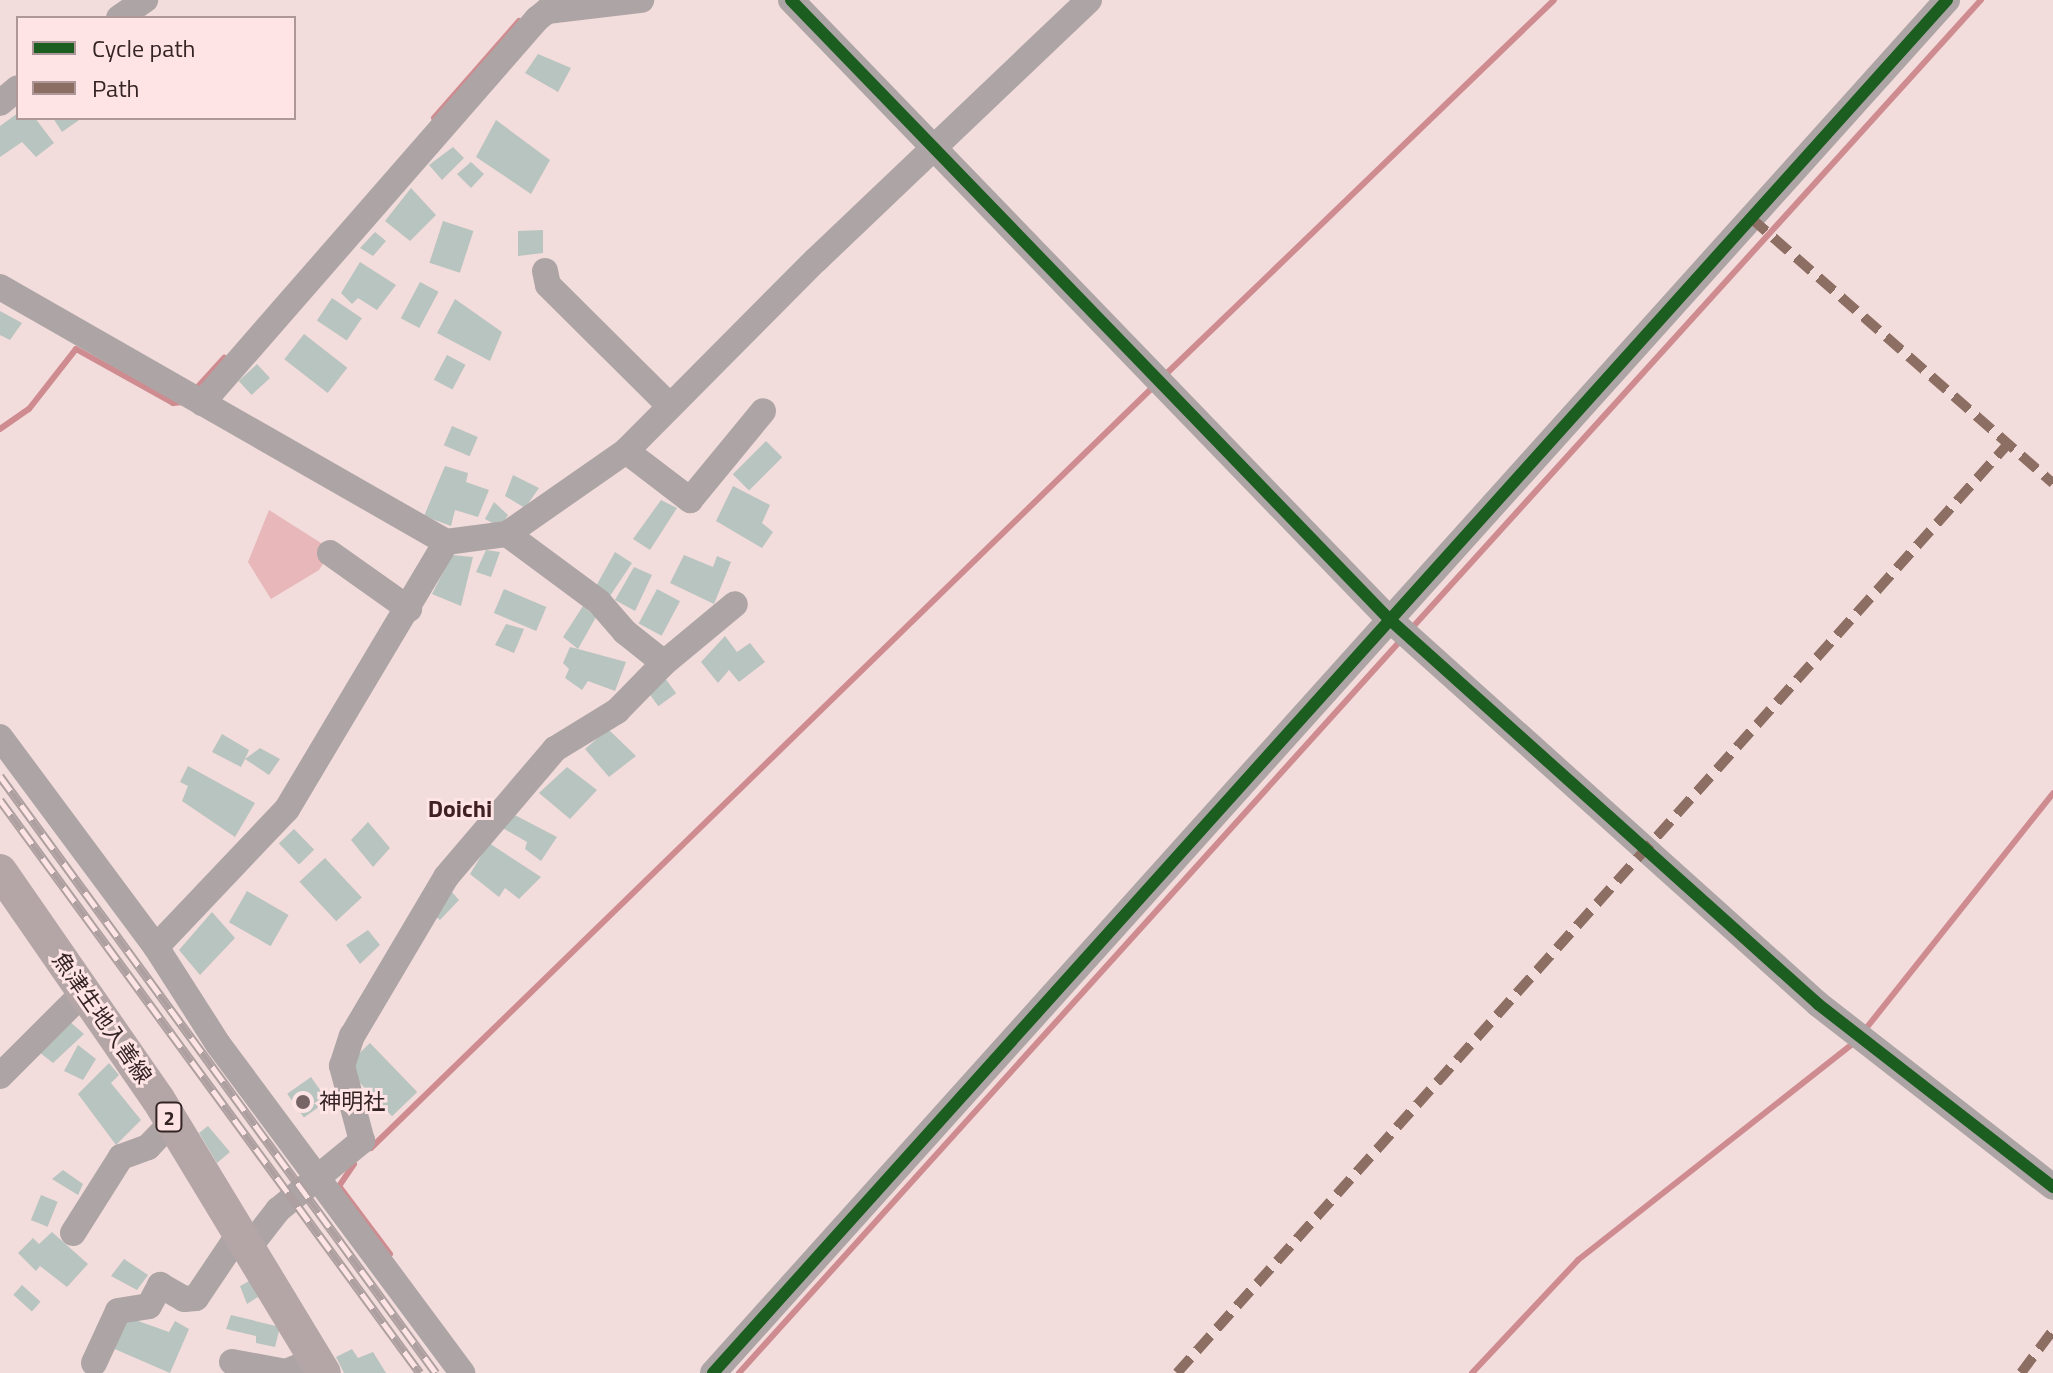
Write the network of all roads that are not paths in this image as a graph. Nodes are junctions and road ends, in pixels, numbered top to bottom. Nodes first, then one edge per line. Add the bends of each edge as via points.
1 (641, 0) edge
2 (791, 0) edge
3 (1089, 0) edge
4 (1947, 0) edge
5 (16, 90) edge
6 (0, 103) edge
7 (934, 149) junction
8 (545, 271) dead end
9 (0, 287) edge
10 (202, 403) junction
11 (670, 406) junction
12 (763, 411) dead end
13 (626, 451) junction
14 (507, 534) junction
15 (446, 542) junction
16 (330, 553) dead end
17 (735, 604) dead end
18 (409, 609) junction
19 (1388, 618) junction
20 (664, 663) junction
21 (0, 737) edge
22 (0, 871) edge
23 (156, 947) junction
24 (84, 992) junction
25 (0, 1076) edge
26 (172, 1122) junction
27 (322, 1179) junction
28 (2053, 1187) edge
29 (73, 1233) dead end
30 (246, 1239) junction
31 (232, 1362) dead end
32 (94, 1363) dead end
33 (320, 1366) edge
34 (462, 1373) edge
35 (713, 1373) edge

1 - 10 street via 547,11 537,19
2 - 7 street
3 - 7 street
4 - 19 street
5 - 6 street
7 - 11 street
7 - 19 street
8 - 11 street via 548,285
9 - 10 street
10 - 15 street
11 - 13 street
12 - 13 street via 690,500
13 - 14 street
14 - 15 street
14 - 20 street via 599,602 625,632
15 - 18 street
16 - 18 street
17 - 20 street
18 - 23 street via 287,809
19 - 28 street via 1818,1004
19 - 35 street
20 - 27 street via 617,711 555,749 446,877 352,1036 342,1066 362,1141
21 - 23 street
22 - 24 main road, 魚津生地入善線 / 2
23 - 27 street via 218,1044
24 - 25 street
24 - 26 main road, 魚津生地入善線 / 2
26 - 29 street via 148,1147 121,1157
26 - 30 main road, 魚津生地入善線 / 2
27 - 30 street
27 - 34 street
30 - 32 street via 196,1298 184,1299 160,1285 149,1306 118,1311
30 - 33 main road, 魚津生地入善線 / 2
31 - 33 street via 286,1372

